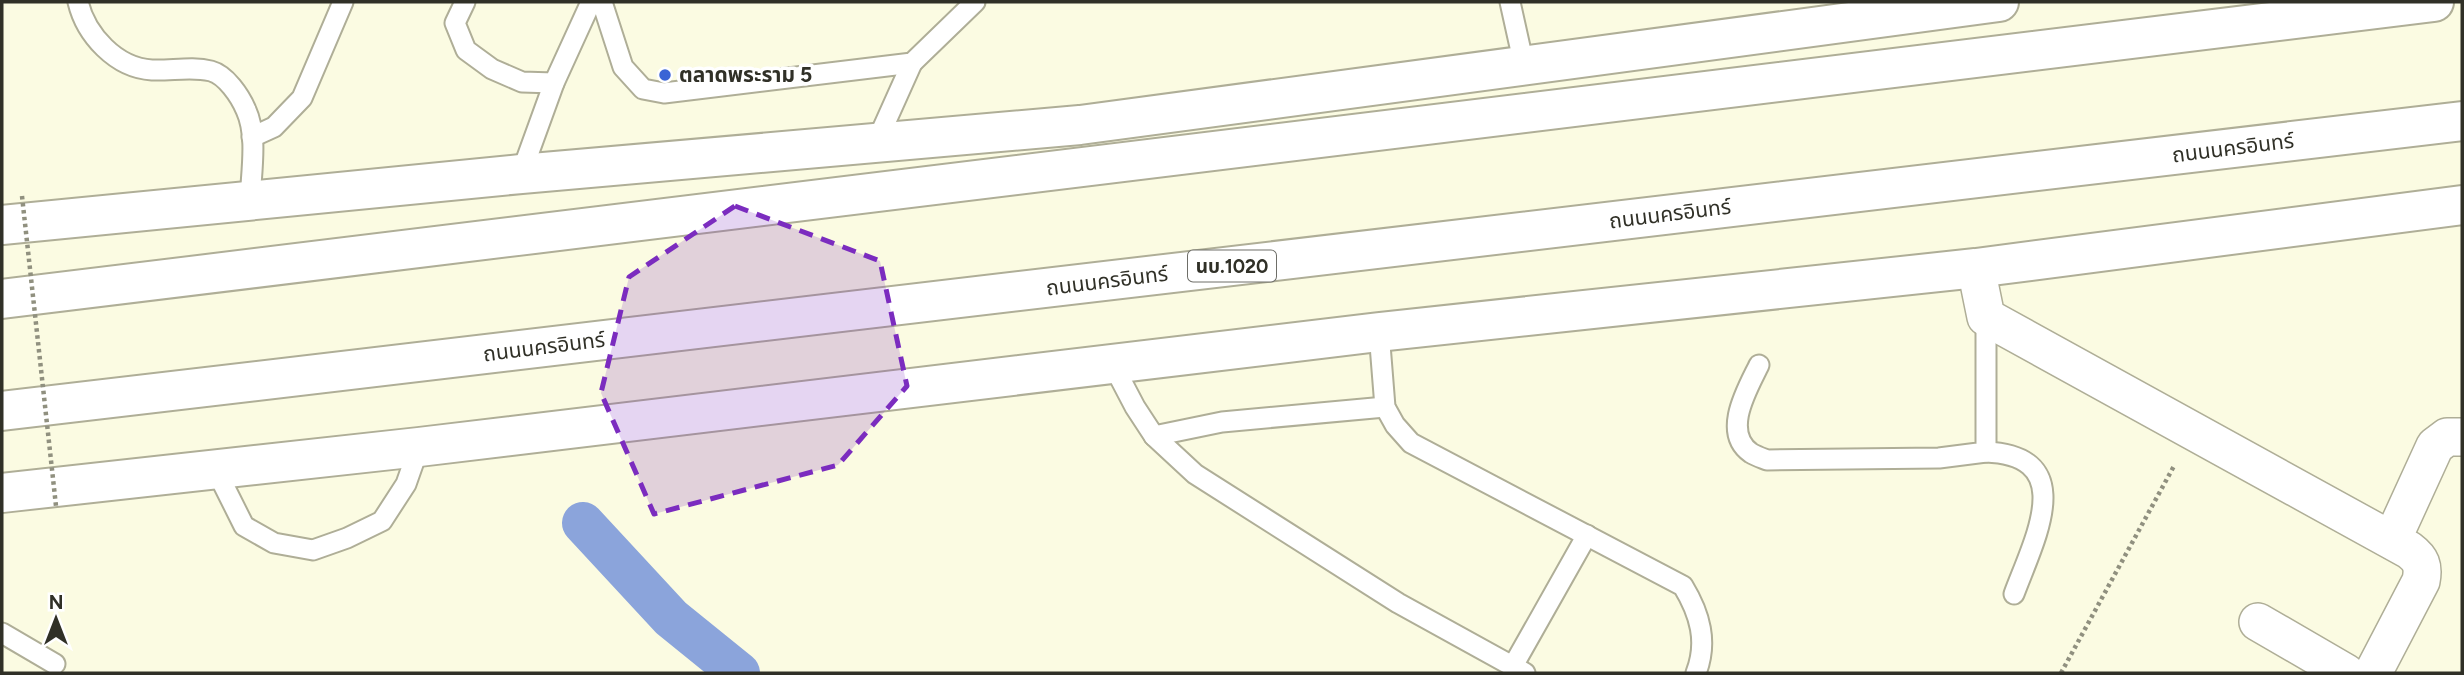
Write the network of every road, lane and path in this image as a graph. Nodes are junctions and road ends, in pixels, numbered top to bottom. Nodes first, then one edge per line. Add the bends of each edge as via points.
1 (78, 2) edge
2 (343, 2) edge
3 (465, 2) edge
4 (591, 2) edge
5 (602, 2) edge
6 (975, 2) edge
7 (1510, 2) edge
8 (2434, 2) edge
9 (1988, 3) edge
10 (912, 63) junction
11 (1524, 65) junction
12 (554, 83) junction
13 (2462, 121) edge
14 (252, 137) junction
15 (877, 141) junction
16 (521, 174) junction
17 (250, 201) junction
18 (2462, 205) edge
19 (12, 211) edge
20 (1976, 268) junction
21 (2, 299) edge
22 (1986, 317) junction
23 (1379, 332) junction
24 (1113, 365) junction
25 (1759, 365) dead end
26 (1385, 407) junction
27 (2, 411) edge
28 (2193, 431) junction
29 (1154, 436) junction
30 (2462, 437) edge
31 (419, 447) junction
32 (1986, 452) junction
33 (216, 470) junction
34 (2, 493) edge
35 (56, 506) dead end
36 (1587, 535) junction
37 (2392, 540) junction
38 (2014, 594) dead end
39 (2258, 622) dead end
40 (2, 633) edge
41 (55, 664) dead end
42 (1519, 670) edge
43 (1696, 673) edge
44 (2061, 673) edge
45 (2346, 673) edge
46 (2373, 673) edge

1 - 14 lane via 97,41 123,61 149,70 213,71 233,88 247,111
2 - 14 lane via 302,98 274,127
3 - 12 lane via 455,23 466,50 492,69 522,82
4 - 12 lane
5 - 10 lane via 623,67 643,89 664,93
6 - 10 lane
7 - 11 lane
8 - 21 main road
9 - 11 main road
10 - 15 lane
11 - 15 main road via 1080,125
12 - 16 lane
13 - 27 main road, ถนนนครอินทร์ / นบ.1020
14 - 17 lane
15 - 16 main road
16 - 17 main road
17 - 19 main road
18 - 20 main road
19 - 35 path, bridge
20 - 22 street
20 - 23 main road
22 - 28 street
22 - 32 lane
23 - 24 main road
23 - 26 lane
24 - 29 lane
24 - 31 main road
25 - 32 lane via 1738,415 1739,435 1749,452 1767,460 1940,458
26 - 29 lane via 1222,422
26 - 36 lane via 1411,443
28 - 37 street
28 - 44 path
29 - 42 lane via 1195,474 1229,497 1398,603
30 - 37 street via 2447,437 2435,446
31 - 33 main road
31 - 33 lane via 406,484 382,521 313,550 274,543 244,526
32 - 38 lane via 2025,460 2040,474 2045,492
33 - 34 main road
36 - 42 lane
36 - 43 lane via 1683,586 1703,634
37 - 46 street via 2418,558 2424,568
39 - 45 street
40 - 41 lane

